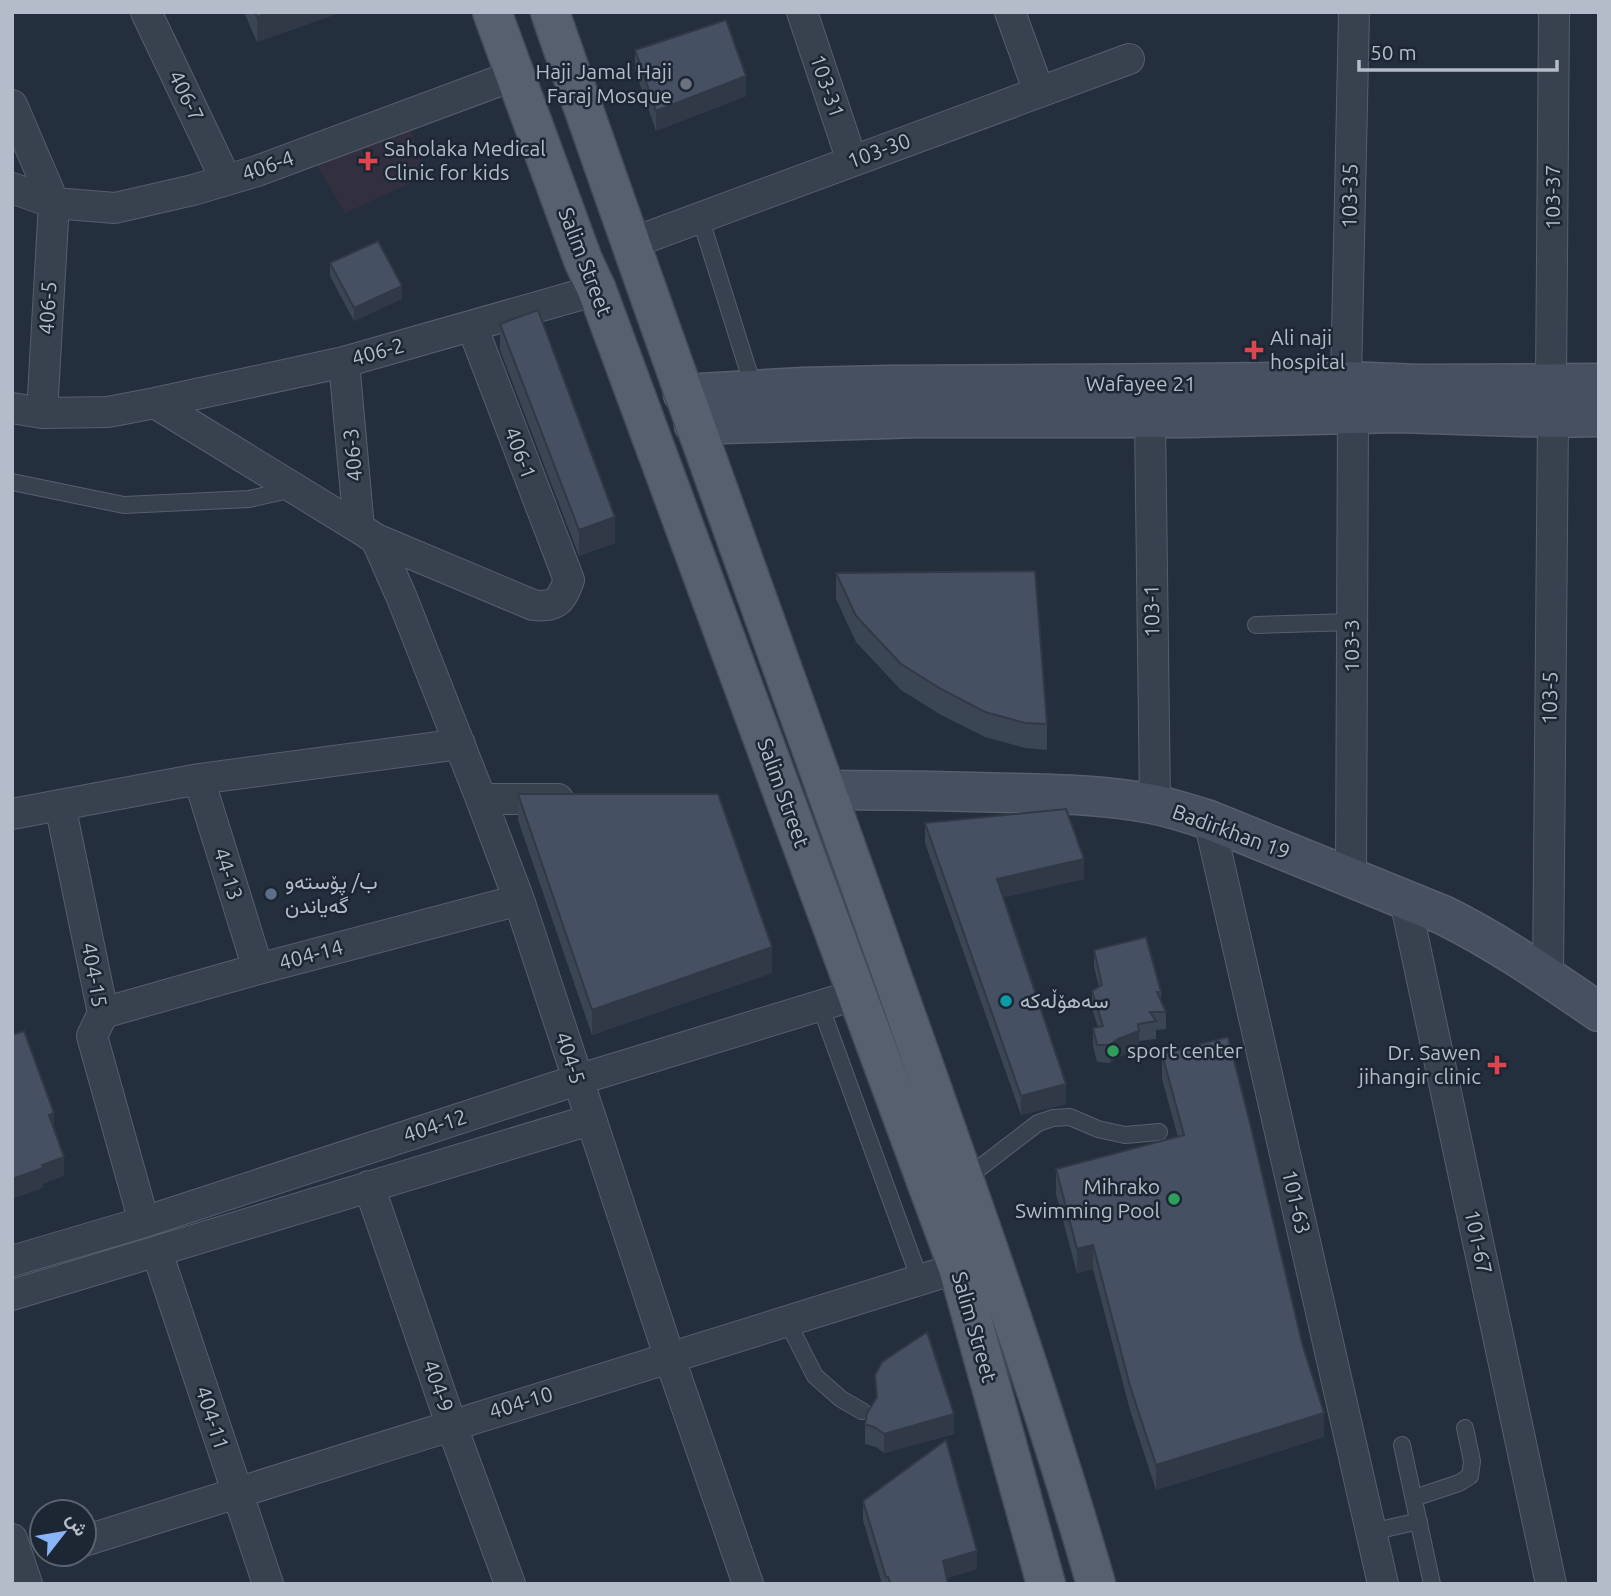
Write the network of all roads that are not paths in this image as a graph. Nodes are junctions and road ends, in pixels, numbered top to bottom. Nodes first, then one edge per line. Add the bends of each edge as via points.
1 (146, 12) edge
2 (492, 12) edge
3 (550, 12) edge
4 (802, 12) edge
5 (1010, 12) edge
6 (1354, 12) edge
7 (1554, 12) edge
8 (1129, 59) dead end
9 (515, 75) junction
10 (1040, 92) junction
11 (12, 105) edge
12 (852, 161) junction
13 (226, 180) junction
14 (12, 188) edge
15 (54, 203) junction
16 (700, 218) junction
17 (629, 244) junction
18 (597, 290) junction
19 (472, 326) junction
20 (344, 362) junction
21 (1599, 383) edge
22 (754, 389) junction
23 (1350, 397) junction
24 (1552, 400) junction
25 (155, 403) junction
26 (12, 408) edge
27 (688, 409) junction
28 (42, 413) junction
29 (1599, 417) edge
30 (1150, 418) junction
31 (12, 482) edge
32 (294, 488) junction
33 (368, 534) junction
34 (1352, 622) junction
35 (1256, 625) dead end
36 (460, 744) junction
37 (199, 779) junction
38 (826, 790) junction
39 (588, 798) edge
40 (481, 799) junction
41 (1155, 804) junction
42 (60, 805) junction
43 (12, 814) edge
44 (1209, 820) junction
45 (1351, 878) junction
46 (519, 900) junction
47 (1405, 900) junction
48 (258, 969) junction
49 (1548, 977) junction
50 (858, 994) junction
51 (820, 1005) junction
52 (1599, 1012) edge
53 (103, 1013) junction
54 (577, 1080) junction
55 (590, 1120) junction
56 (1159, 1132) dead end
57 (965, 1179) junction
58 (369, 1186) junction
59 (144, 1222) junction
60 (157, 1252) junction
61 (12, 1261) edge
62 (958, 1268) junction
63 (920, 1279) junction
64 (12, 1295) edge
65 (787, 1321) junction
66 (670, 1359) junction
67 (862, 1411) dead end
68 (451, 1424) junction
69 (1465, 1428) dead end
70 (1402, 1445) dead end
71 (237, 1492) junction
72 (1414, 1498) junction
73 (1419, 1521) junction
74 (1371, 1532) junction
75 (98, 1537) edge
76 (1096, 1583) edge
77 (268, 1584) edge
78 (510, 1584) edge
79 (748, 1584) edge
80 (1046, 1584) edge
81 (1382, 1584) edge
82 (1432, 1584) edge
83 (1551, 1584) edge

1 - 13 street, 406-7
2 - 9 main road, Salim Street
3 - 17 main road, Salim Street
4 - 12 street, 103-31
5 - 10 street
6 - 23 street, 103-35
7 - 24 street, 103-37
8 - 10 street, 103-30
9 - 13 street, 406-4
9 - 18 main road, Salim Street
10 - 12 street, 103-30
11 - 15 street
12 - 16 street, 103-30
13 - 15 street, 406-4 via 115,208
14 - 15 street, 406-4
15 - 28 street, 406-5
16 - 17 street, 103-30
16 - 22 lane
17 - 27 main road, Salim Street
18 - 19 street, 406-2
18 - 50 main road, Salim Street
19 - 20 street, 406-2
19 - 33 street, 406-1 via 569,580 564,592 546,607 533,605
20 - 25 street, 406-2
20 - 33 street, 406-3
21 - 24 street, Wafayee 21
22 - 23 street, Wafayee 21 via 1178,384
22 - 27 street, Wafayee 21
23 - 24 street, Wafayee 21 via 1419,384
23 - 30 street, Wafayee 21
23 - 34 street, 103-3
24 - 29 street, Wafayee 21
24 - 49 street, 103-5
25 - 28 street, 406-2 via 108,412
25 - 32 street
26 - 28 street, 406-2
27 - 30 street, Wafayee 21 via 918,418
27 - 38 main road, Salim Street
30 - 41 street, 103-1
31 - 32 lane via 124,505 249,499
32 - 33 street
33 - 36 street, 404-5 via 401,598
34 - 35 lane
34 - 45 street, 103-3
36 - 37 street
36 - 40 street, 404-5
37 - 42 street
37 - 48 street, 44-13
38 - 41 street, Badirkhan 19 via 1050,794
38 - 57 main road, Salim Street
39 - 40 street
40 - 46 street, 404-5
41 - 44 street, Badirkhan 19
42 - 43 street
42 - 53 street, 404-15
44 - 45 street, Badirkhan 19
44 - 74 street, 101-63
45 - 47 street, Badirkhan 19
46 - 48 street, 404-14
46 - 54 street, 404-5
47 - 49 street, Badirkhan 19 via 1479,933
47 - 83 street, 101-67
48 - 53 street, 404-14
49 - 52 street, Badirkhan 19
50 - 51 street, 404-12
50 - 62 main road, Salim Street
51 - 54 street, 404-12
51 - 63 lane
53 - 59 street, 404-15 via 92,1037
54 - 55 street, 404-5
54 - 59 street, 404-12
55 - 58 street
55 - 66 street, 404-5
56 - 57 lane via 1125,1135 1070,1117 1053,1118 1038,1123
57 - 76 main road, Salim Street
58 - 60 street
58 - 68 street, 404-9
59 - 61 street, 404-12
60 - 64 street
60 - 71 street, 404-11
62 - 63 street, 404-10
62 - 80 main road, Salim Street
63 - 65 street, 404-10
65 - 66 street, 404-10
65 - 67 lane via 815,1376
66 - 68 street, 404-10
66 - 79 street, 404-5
68 - 71 street, 404-10
68 - 78 street, 404-9
69 - 72 lane via 1472,1461 1470,1476
70 - 72 lane
71 - 75 street, 404-10
71 - 77 street, 404-11
72 - 73 lane
73 - 74 lane
73 - 82 lane
74 - 81 street, 101-63

